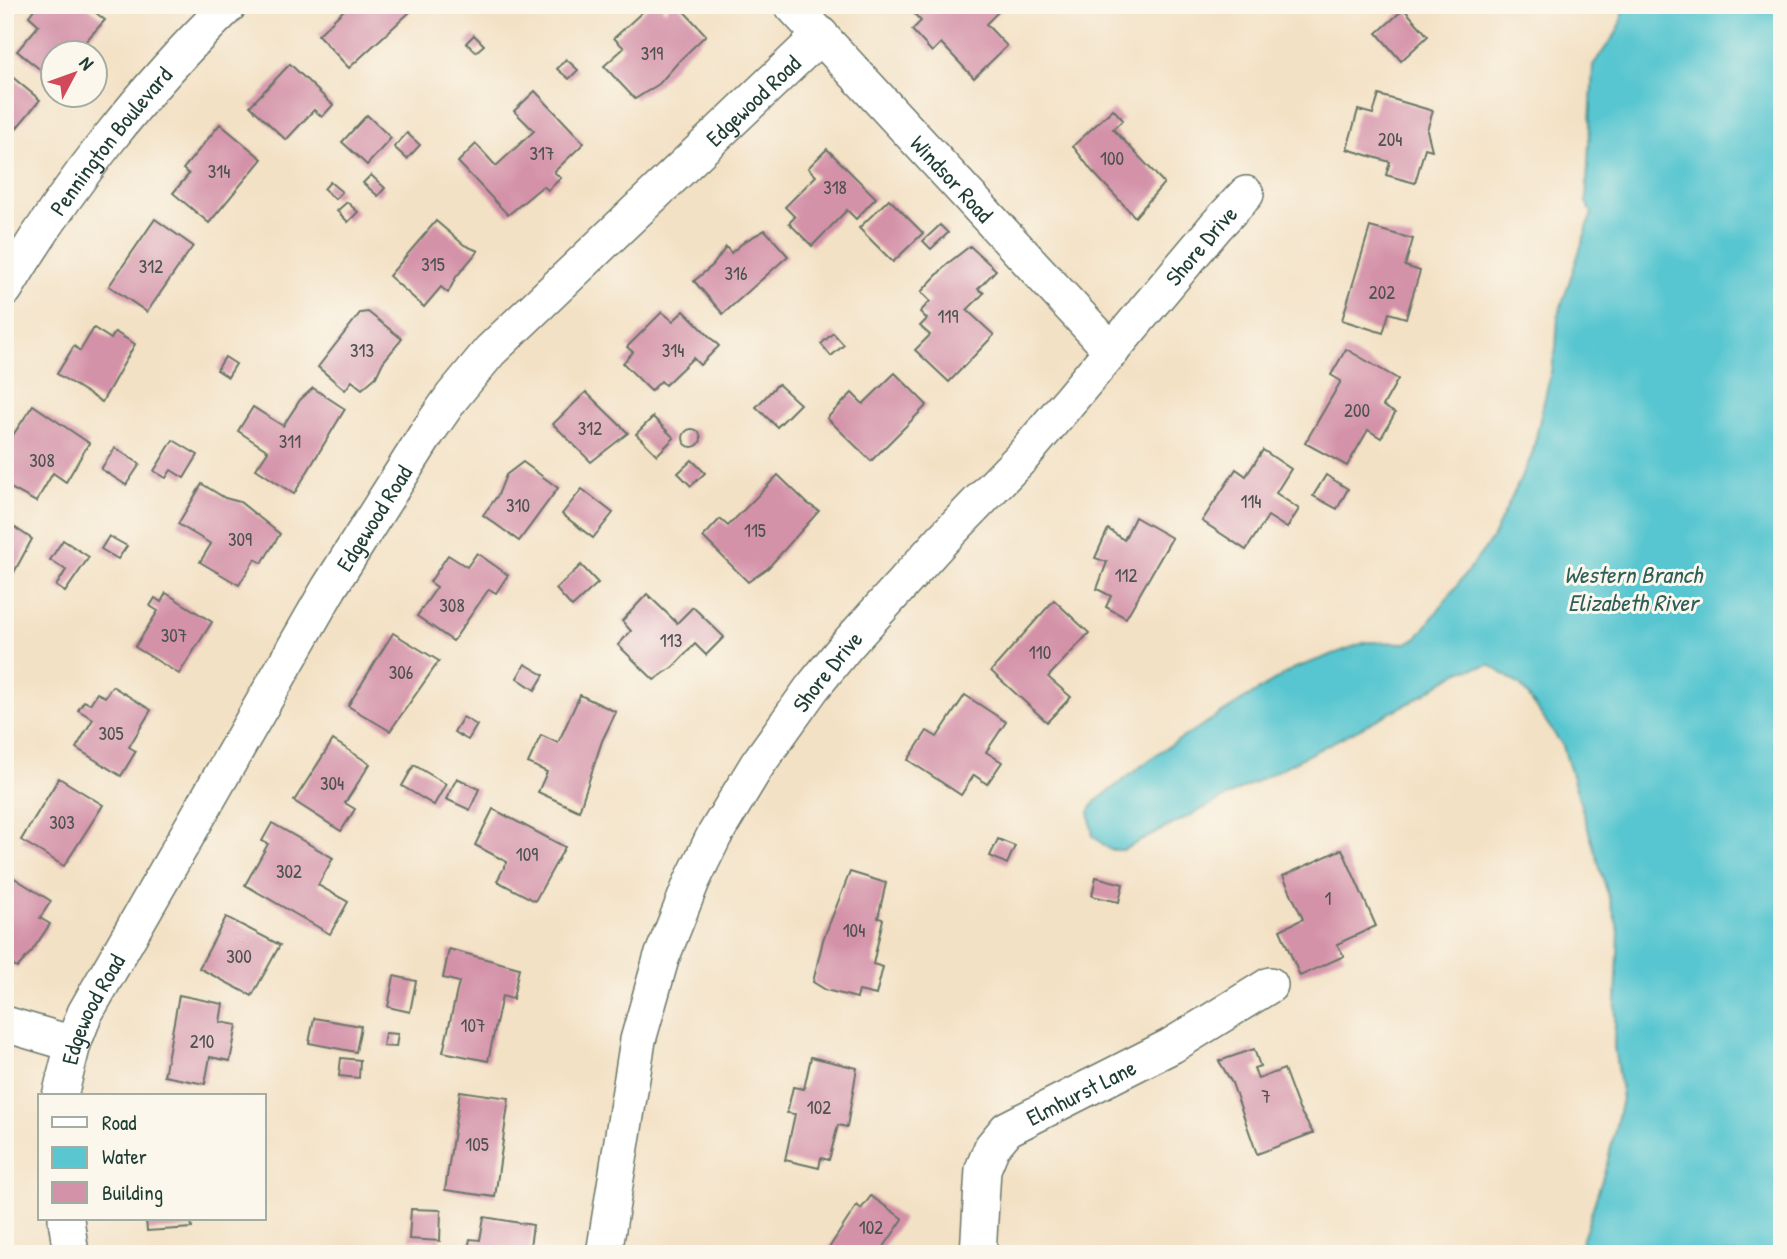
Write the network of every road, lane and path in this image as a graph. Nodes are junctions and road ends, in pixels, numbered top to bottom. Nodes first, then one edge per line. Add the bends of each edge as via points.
1 (229, 5) edge
2 (792, 5) edge
3 (821, 35) junction
4 (1247, 194) dead end
5 (5, 289) edge
6 (1112, 351) junction
7 (1270, 985) dead end
8 (5, 1024) edge
9 (73, 1044) junction
10 (60, 1094) edge
11 (66, 1220) edge
12 (71, 1254) edge
13 (604, 1254) edge
14 (978, 1254) edge

1 - 5 street, Pennington Boulevard via 94,160
2 - 3 street, Windsor Road
3 - 6 street, Windsor Road
3 - 9 street, Edgewood Road via 491,351 452,397 330,588 85,1013
4 - 6 street, Shore Drive
6 - 13 street, Shore Drive via 1023,456 829,667 757,765 714,836 661,960 638,1040
7 - 14 street, Elmhurst Lane via 1171,1046 1007,1129 992,1147 983,1169
8 - 9 street
9 - 10 street, Edgewood Road
11 - 12 street

